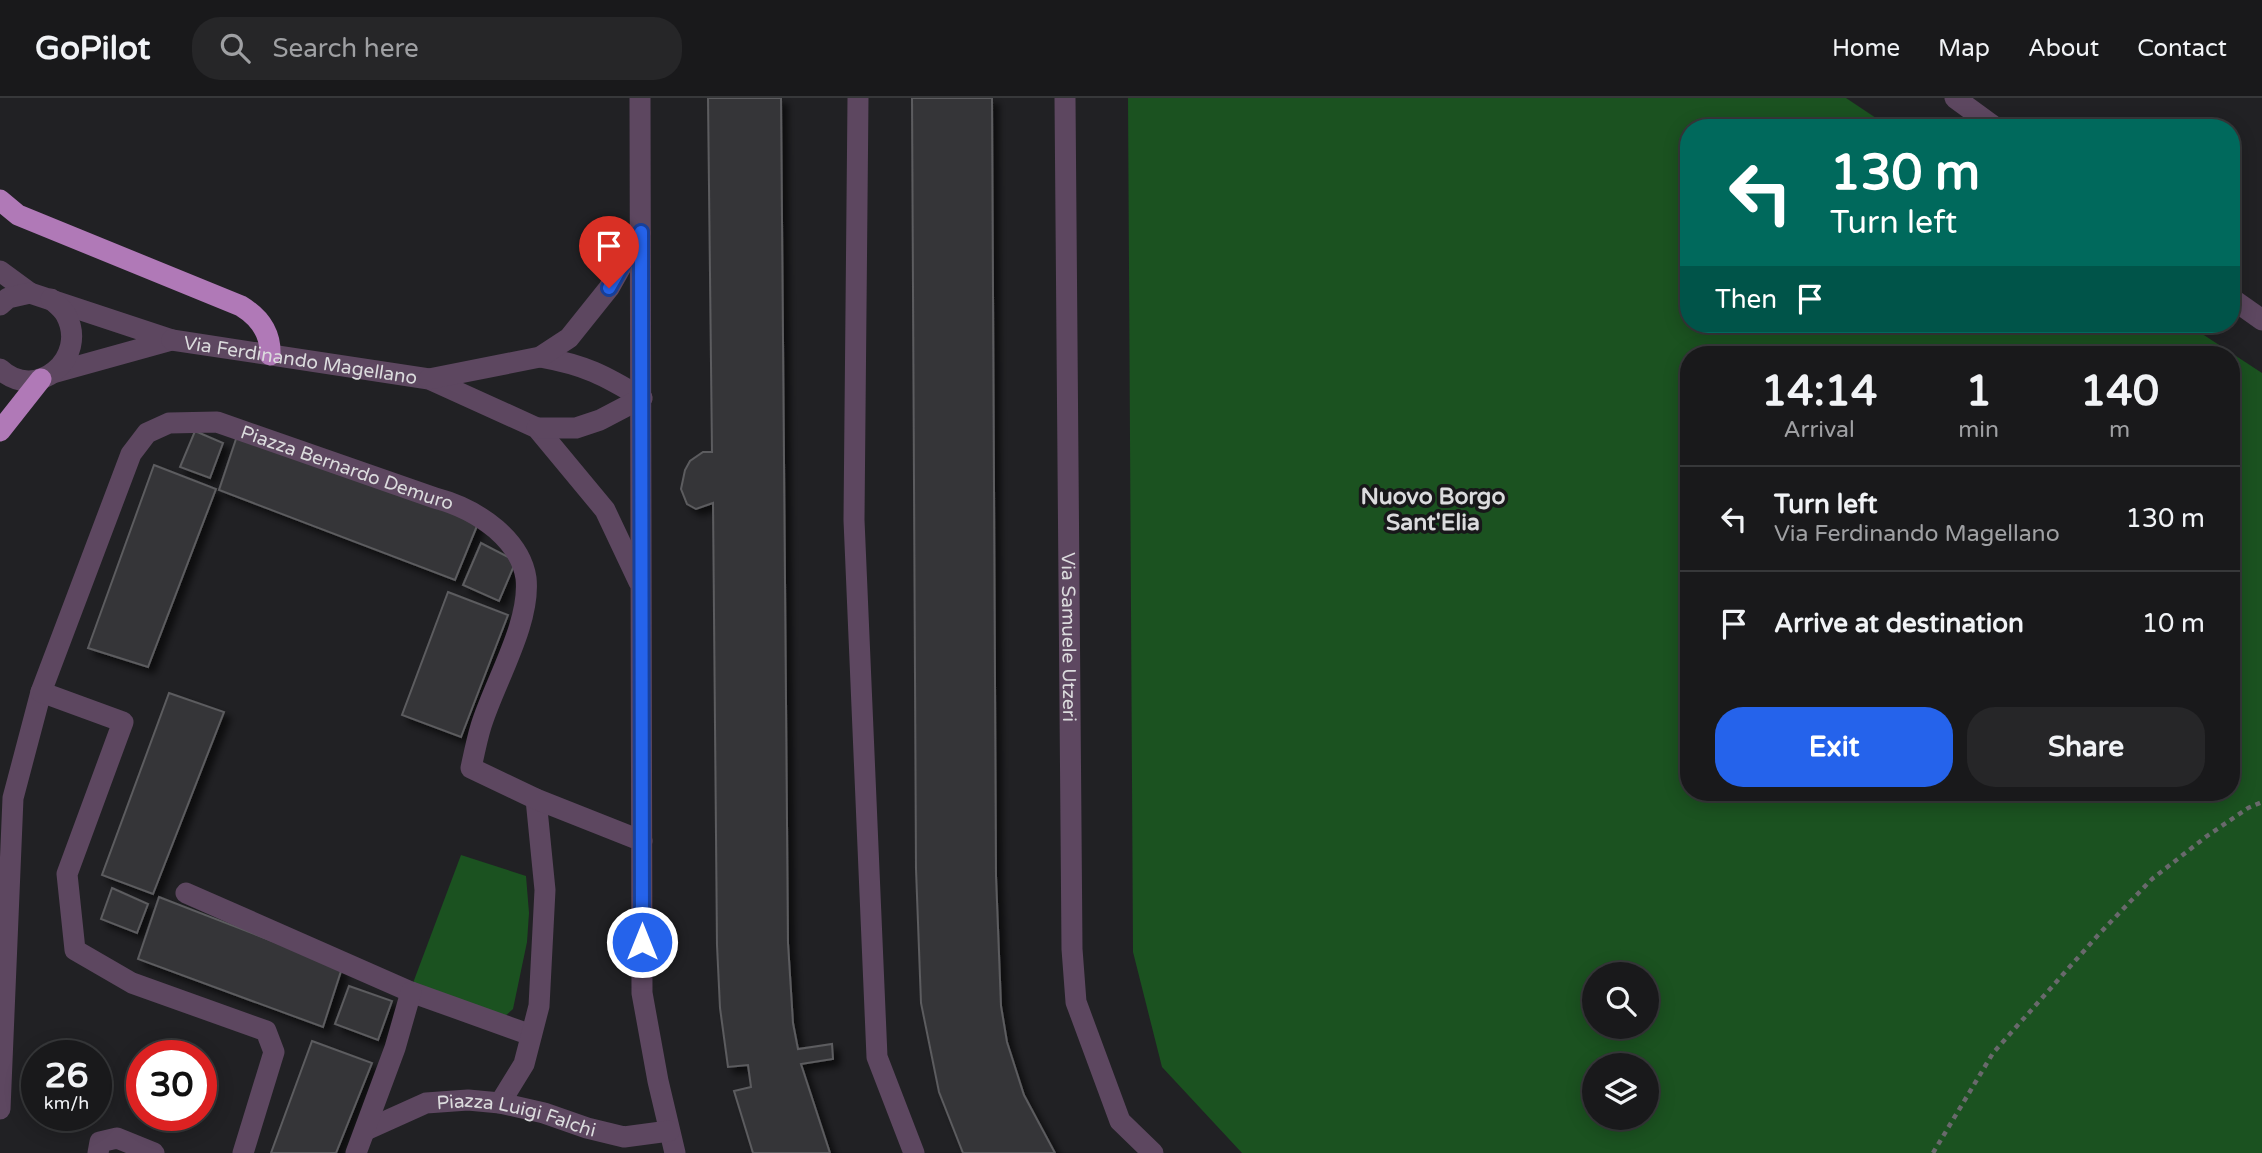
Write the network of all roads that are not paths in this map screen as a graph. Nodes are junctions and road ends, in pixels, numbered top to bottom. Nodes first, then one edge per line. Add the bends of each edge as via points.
1 (640, 98) edge
2 (858, 98) edge
3 (1065, 98) edge
4 (1955, 98) edge
5 (1984, 119) edge
6 (0, 200) edge
7 (641, 232) junction
8 (0, 271) edge
9 (39, 295) junction
10 (0, 304) edge
11 (2240, 304) edge
12 (2262, 320) edge
13 (172, 340) junction
14 (270, 355) junction
15 (540, 357) junction
16 (0, 369) edge
17 (47, 376) junction
18 (429, 379) junction
19 (642, 398) junction
20 (537, 428) junction
21 (0, 431) edge
22 (642, 589) junction
23 (41, 692) junction
24 (536, 799) junction
25 (642, 841) junction
26 (186, 892) dead end
27 (411, 992) junction
28 (531, 1035) junction
29 (500, 1103) junction
30 (0, 1109) edge
31 (366, 1130) junction
32 (669, 1131) junction
33 (98, 1153) edge
34 (154, 1153) edge
35 (243, 1153) edge
36 (356, 1153) edge
37 (675, 1153) edge
38 (914, 1153) edge
39 (1153, 1153) edge

1 - 7 street
2 - 38 street via 854,520 877,1057
3 - 39 street, Via Samuele Utzeri via 1071,921 1076,1002 1120,1121
4 - 5 street
6 - 14 highway via 18,215 241,306 262,325
7 - 15 street, Via Ferdinando Magellano via 609,288 569,338
7 - 19 street
8 - 9 street
9 - 10 street via 8,298
9 - 13 street, Via Ferdinando Magellano
9 - 17 street via 66,314 73,339 67,359
11 - 12 street
13 - 14 street, Via Ferdinando Magellano
13 - 17 street, Via Ferdinando Magellano
14 - 18 street, Via Ferdinando Magellano
15 - 18 street, Via Ferdinando Magellano
15 - 19 street, Via Ferdinando Magellano via 602,374
16 - 17 street via 22,381
17 - 21 highway
18 - 20 street, Via Ferdinando Magellano
19 - 20 street, Via Ferdinando Magellano via 576,428
19 - 22 street
20 - 22 street, Via Ferdinando Magellano via 606,510
22 - 25 street
23 - 24 street, Piazza Bernardo Demuro via 131,454 148,433 169,423 217,422 454,503 482,517 508,539 520,556 526,579 521,623 481,726 471,768
23 - 30 street, Piazza Bernardo Demuro via 13,798
23 - 35 street via 123,722 67,874 75,950 132,983 266,1031 274,1052
24 - 25 street, Piazza Bernardo Demuro
24 - 28 street via 545,890 539,1006
25 - 32 street via 642,993
26 - 27 street
27 - 28 street
27 - 31 street
28 - 29 street via 524,1064
29 - 31 street, Piazza Luigi Falchi via 426,1103
29 - 32 street, Piazza Luigi Falchi via 624,1137
31 - 36 street
32 - 37 street
33 - 34 street via 100,1142 117,1138

